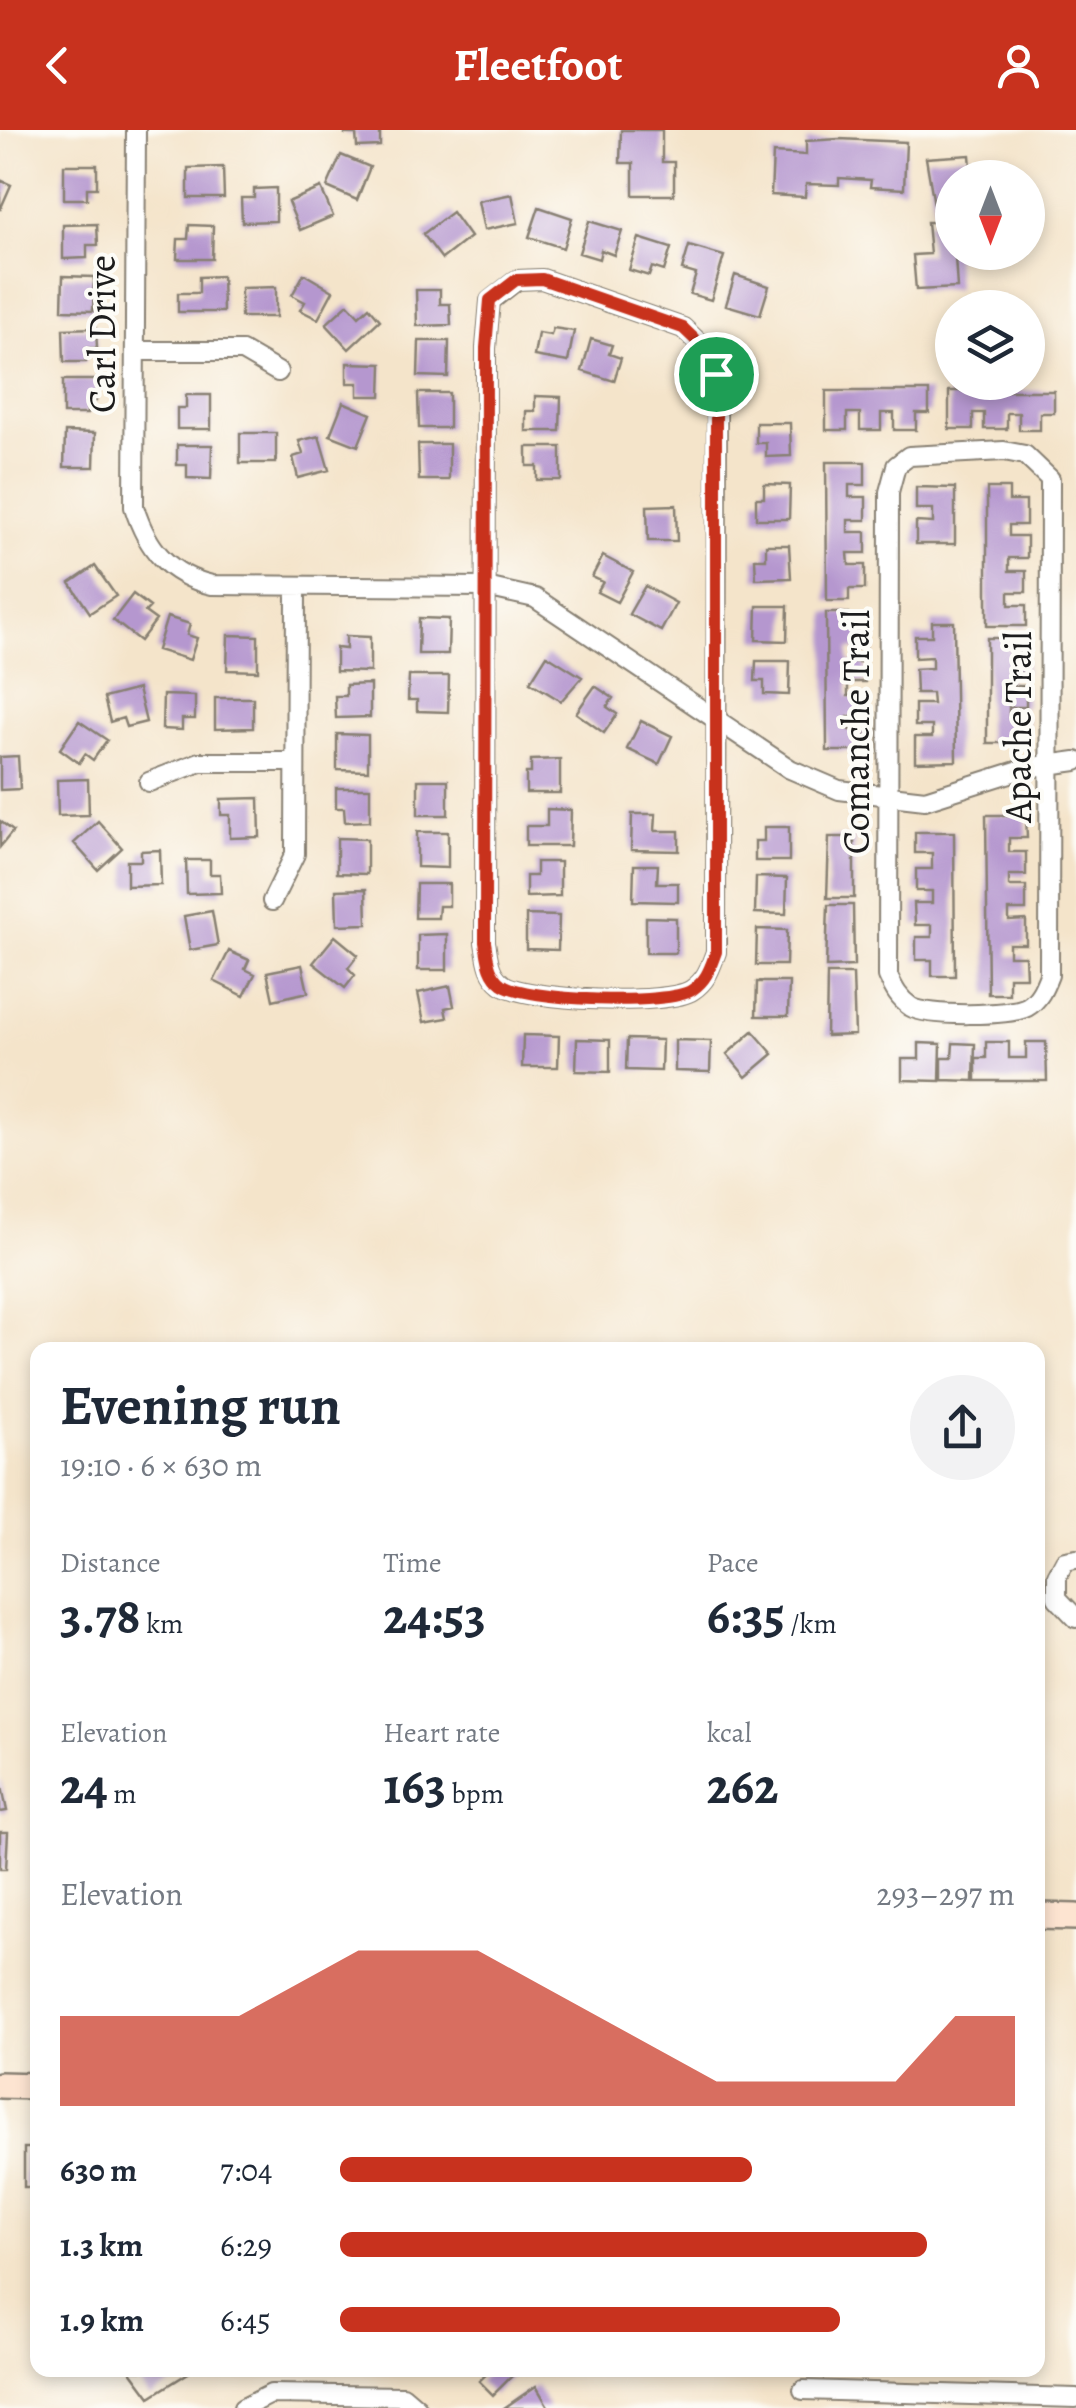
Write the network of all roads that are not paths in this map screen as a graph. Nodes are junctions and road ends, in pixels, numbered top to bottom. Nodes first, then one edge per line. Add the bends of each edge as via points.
1 (136, 130) edge
2 (135, 351) junction
3 (278, 372) dead end
4 (896, 466) joint
5 (296, 587) junction
6 (486, 587) junction
7 (713, 716) junction
8 (1076, 761) edge
9 (296, 762) junction
10 (1050, 765) junction
11 (149, 782) dead end
12 (888, 797) junction
13 (272, 901) dead end
14 (898, 996) joint
15 (1076, 1559) edge
16 (1057, 1598) junction
17 (1045, 1602) edge
18 (1076, 1618) edge
19 (1045, 1916) edge
20 (1076, 1917) edge
21 (0, 2085) edge
22 (30, 2086) edge
23 (804, 2390) dead end
24 (1076, 2398) edge
25 (410, 2402) edge
26 (243, 2408) edge

1 - 2 street, Carl Drive
2 - 3 street via 242,351
2 - 5 street, Carl Drive via 134,506 144,537 188,580
4 - 10 street, Apache Trail via 909,456 1004,452 1025,454 1050,478
4 - 12 street, Comanche Trail via 889,492
5 - 6 street
5 - 9 street
6 - 7 street via 535,598
6 - 7 street via 485,942 490,970 504,985 526,995 673,998 707,977 716,952
6 - 7 street via 490,300 516,280 542,279 683,328 705,349 716,374
7 - 12 street via 790,769 840,790
8 - 10 street
9 - 11 street via 200,762
9 - 13 street via 295,854
10 - 12 street via 926,800
10 - 14 street, Apache Trail via 1049,976 1041,994 1015,1011 938,1013 915,1010
12 - 14 street, Comanche Trail via 888,976
15 - 16 street via 1065,1560 1057,1576
16 - 17 street
16 - 18 street
19 - 20 street
21 - 22 street
23 - 24 street
25 - 26 street via 271,2394

